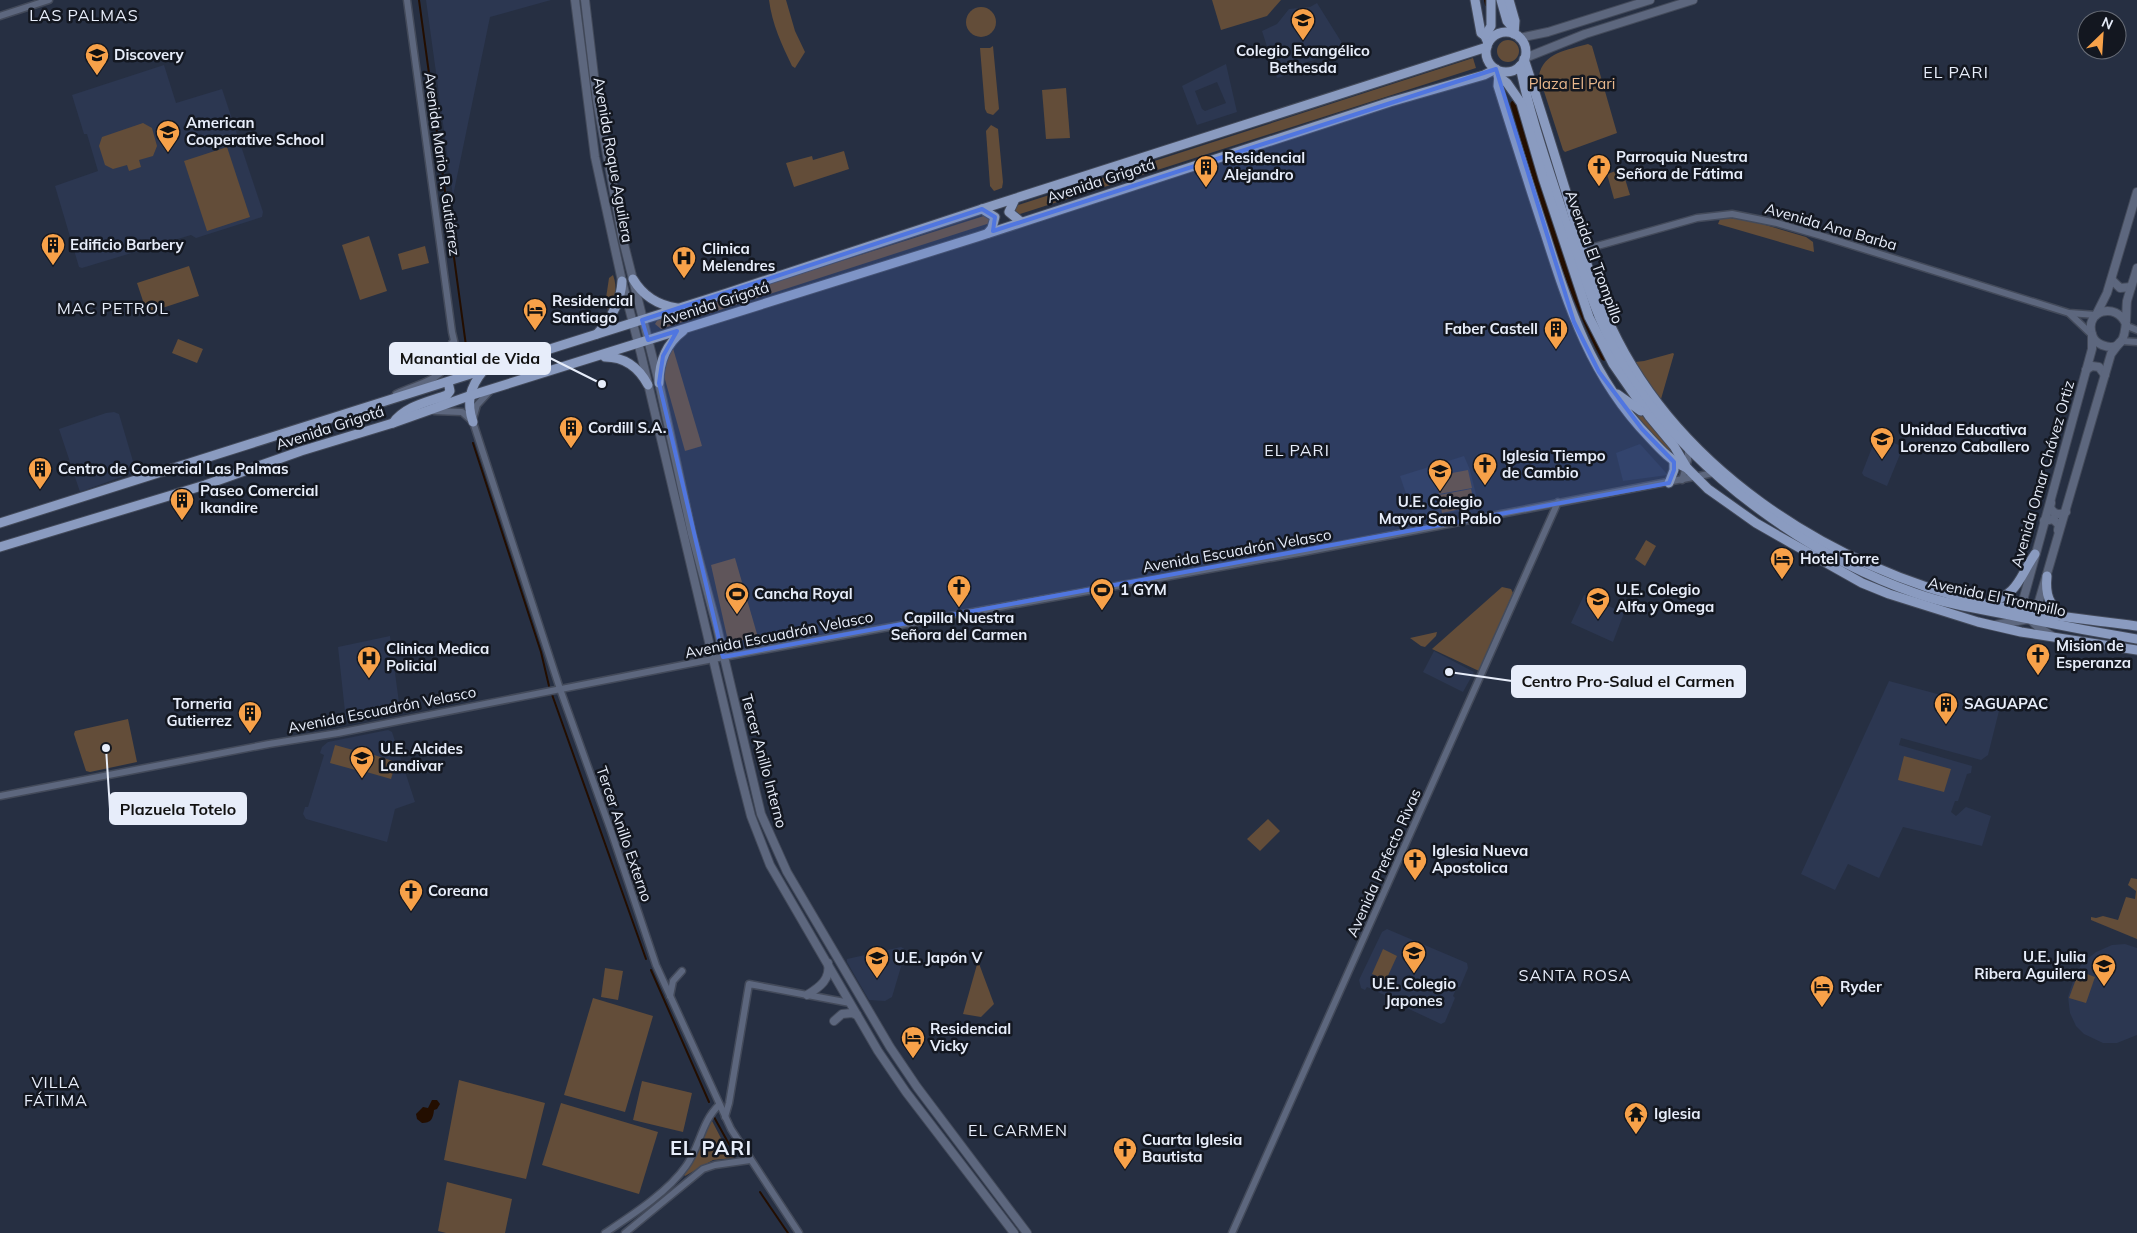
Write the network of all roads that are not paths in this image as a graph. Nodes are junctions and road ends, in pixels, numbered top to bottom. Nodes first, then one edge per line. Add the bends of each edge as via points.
1 (49, 0) edge
2 (407, 0) edge
3 (574, 0) edge
4 (585, 0) edge
5 (1475, 0) edge
6 (1492, 0) edge
7 (1501, 0) edge
8 (1509, 0) edge
9 (1650, 0) edge
10 (1693, 0) edge
11 (1624, 8) junction
12 (0, 16) edge
13 (1516, 34) junction
14 (1585, 34) junction
15 (1487, 42) junction
16 (580, 50) junction
17 (1523, 61) junction
18 (1498, 72) junction
19 (594, 78) junction
20 (589, 120) junction
21 (605, 148) junction
22 (2137, 192) edge
23 (1011, 200) junction
24 (986, 208) junction
25 (1001, 211) junction
26 (1012, 216) junction
27 (1573, 219) junction
28 (1021, 222) junction
29 (994, 223) junction
30 (988, 233) junction
31 (1573, 243) junction
32 (1583, 250) junction
33 (2137, 268) edge
34 (632, 280) junction
35 (2112, 280) junction
36 (622, 281) junction
37 (2131, 287) junction
38 (679, 308) junction
39 (2069, 313) junction
40 (2096, 315) junction
41 (642, 320) junction
42 (632, 322) junction
43 (2126, 325) junction
44 (688, 327) junction
45 (2137, 330) edge
46 (452, 332) junction
47 (1614, 332) junction
48 (597, 334) junction
49 (2092, 334) junction
50 (648, 340) junction
51 (2121, 341) junction
52 (2137, 342) edge
53 (638, 344) junction
54 (541, 351) junction
55 (600, 356) junction
56 (1620, 359) junction
57 (2086, 370) junction
58 (484, 371) junction
59 (2105, 375) junction
60 (448, 382) junction
61 (659, 383) junction
62 (648, 385) junction
63 (496, 388) junction
64 (1611, 389) junction
65 (469, 396) junction
66 (375, 405) junction
67 (427, 411) junction
68 (1649, 416) junction
69 (473, 422) junction
70 (392, 423) junction
71 (1688, 448) junction
72 (1674, 462) junction
73 (1687, 468) junction
74 (1714, 473) junction
75 (2057, 474) junction
76 (1696, 477) junction
77 (1682, 480) junction
78 (1669, 482) junction
79 (1558, 502) junction
80 (677, 508) junction
81 (2066, 512) junction
82 (2044, 521) junction
83 (0, 523) edge
84 (692, 534) junction
85 (0, 547) edge
86 (2034, 554) junction
87 (2053, 557) junction
88 (2047, 576) junction
89 (700, 603) junction
90 (1986, 604) junction
91 (1972, 608) junction
92 (2030, 614) junction
93 (2063, 618) junction
94 (1992, 625) junction
95 (2137, 626) edge
96 (717, 627) junction
97 (2055, 638) junction
98 (2137, 639) edge
99 (2137, 650) edge
100 (724, 657) junction
101 (713, 659) junction
102 (557, 690) junction
103 (721, 690) junction
104 (737, 713) junction
105 (0, 796) edge
106 (770, 865) junction
107 (787, 872) junction
108 (830, 946) junction
109 (828, 961) junction
110 (682, 970) dead end
111 (807, 995) junction
112 (670, 1000) junction
113 (850, 1004) junction
114 (857, 1015) junction
115 (834, 1021) dead end
116 (880, 1032) junction
117 (719, 1105) junction
118 (725, 1117) junction
119 (750, 1160) junction
120 (1006, 1222) junction
121 (605, 1233) edge
122 (625, 1233) edge
123 (799, 1233) edge
124 (1014, 1233) edge
125 (1024, 1233) edge
126 (1232, 1233) edge

1 - 12 street
2 - 46 street, Avenida Mario R. Gutiérrez
3 - 16 main road, Avenida Roque Aguilera
4 - 19 main road, Avenida Roque Aguilera
5 - 15 main road via 1481,33
6 - 15 main road
7 - 13 main road via 1507,21
8 - 13 main road
9 - 11 main road
10 - 14 main road
11 - 13 main road via 1548,32
11 - 14 main road via 1624,18
13 - 15 main road via 1498,34
13 - 17 main road via 1525,48
14 - 17 main road
15 - 18 main road via 1488,59
15 - 23 main road, Avenida Grigotá
16 - 19 main road via 589,53
16 - 20 main road, Avenida Roque Aguilera
17 - 18 main road via 1511,71
17 - 27 main road, Avenida El Trompillo
17 - 31 main road, Avenida El Trompillo via 1550,176
18 - 28 main road, Avenida Grigotá via 1390,102
18 - 64 main road, Avenida El Trompillo via 1501,95 1574,322
18 - 68 main road, Avenida El Trompillo via 1521,103 1589,317 1613,364
19 - 21 main road, Avenida Roque Aguilera
20 - 21 main road
20 - 36 main road, Avenida Roque Aguilera
21 - 34 main road, Avenida Roque Aguilera
22 - 35 main road
23 - 24 main road, Avenida Grigotá
23 - 25 main road
23 - 26 main road via 1009,212
24 - 25 main road
24 - 29 main road via 995,217
24 - 38 main road, Avenida Grigotá
25 - 26 main road
25 - 29 main road
26 - 28 main road
27 - 31 main road
27 - 32 main road, Avenida El Trompillo
28 - 30 main road, Avenida Grigotá
29 - 30 main road
30 - 44 main road, Avenida Grigotá
31 - 56 main road, Avenida El Trompillo via 1598,314
32 - 39 street, Avenida Ana Barba via 1697,218 1732,214 1822,236
32 - 47 main road, Avenida El Trompillo
33 - 37 main road
34 - 38 main road via 652,300
34 - 41 main road, Avenida Roque Aguilera
35 - 37 main road via 2120,288
35 - 40 main road
36 - 42 main road, Avenida Roque Aguilera
36 - 48 main road via 620,297 613,312
37 - 43 main road
38 - 41 main road, Avenida Grigotá
39 - 40 street, Avenida Ana Barba
39 - 49 street, Avenida Ana Barba
40 - 43 main road via 2114,311 2120,314
40 - 49 main road via 2091,324
41 - 42 main road, Avenida Grigotá
41 - 50 main road, Tercer Anillo Interno
42 - 48 main road, Avenida Grigotá
42 - 53 main road, Tercer Anillo Interno
43 - 45 street
43 - 51 main road via 2126,334
44 - 50 main road, Avenida Grigotá
44 - 61 main road via 668,347 660,364
46 - 54 street, Avenida Mario R. Gutiérrez via 458,358 470,366
46 - 66 street, Avenida Mario R. Gutiérrez via 450,359 440,374
47 - 56 main road
47 - 90 main road, Avenida El Trompillo via 1643,383 1673,422 1706,457 1754,496 1823,540 1869,564 1922,585
48 - 54 main road, Avenida Grigotá
49 - 51 main road via 2104,346
49 - 57 main road, Avenida Omar Chávez Ortiz
50 - 53 main road, Avenida Grigotá
50 - 61 main road, Tercer Anillo Interno
51 - 52 street
51 - 59 main road via 2111,354
53 - 55 main road, Avenida Grigotá
53 - 62 main road, Tercer Anillo Interno
54 - 58 main road, Avenida Grigotá
55 - 62 main road via 618,358 634,366
55 - 63 main road, Avenida Grigotá
56 - 71 main road, Avenida El Trompillo via 1638,389
57 - 59 main road via 2096,366
57 - 75 main road, Avenida Omar Chávez Ortiz
58 - 60 main road, Avenida Grigotá
58 - 65 main road via 474,382
59 - 81 main road
60 - 66 main road, Avenida Grigotá
60 - 70 main road via 450,391 447,395 409,409
61 - 84 main road, Tercer Anillo Interno
62 - 80 main road, Tercer Anillo Interno
63 - 65 main road, Avenida Grigotá
63 - 69 street via 477,405
64 - 68 main road
64 - 72 main road, Avenida El Trompillo via 1642,430
65 - 67 main road, Avenida Grigotá
65 - 69 main road
66 - 83 main road, Avenida Grigotá
67 - 69 street via 462,412
67 - 70 main road, Avenida Grigotá
68 - 73 main road, Avenida El Trompillo
69 - 102 street, Tercer Anillo Externo
70 - 85 main road, Avenida Grigotá via 206,485
71 - 73 street
71 - 74 main road, Avenida El Trompillo
72 - 73 main road, Avenida El Trompillo
72 - 78 main road
73 - 76 main road, Avenida El Trompillo
73 - 77 street
74 - 76 street, Avenida Escuadrón Velasco
74 - 91 main road, Avenida El Trompillo via 1784,526 1850,564 1915,593
75 - 81 main road via 2050,507 2059,515
75 - 82 main road, Avenida Omar Chávez Ortiz
76 - 77 street, Avenida Escuadrón Velasco
76 - 94 main road, Avenida El Trompillo via 1756,523 1862,583 1934,610
77 - 78 street, Avenida Escuadrón Velasco
78 - 79 street, Avenida Escuadrón Velasco
79 - 100 street, Avenida Escuadrón Velasco via 1304,552
79 - 126 street, Avenida Prefecto Rivas
80 - 84 main road via 684,508
80 - 89 main road, Tercer Anillo Interno
81 - 87 main road
82 - 86 main road, Avenida Omar Chávez Ortiz
82 - 87 main road via 2053,519 2059,525
84 - 96 main road, Tercer Anillo Interno
86 - 90 main road via 2010,593
86 - 92 main road, Avenida Omar Chávez Ortiz via 2024,597
87 - 88 main road
88 - 92 main road
88 - 93 main road via 2049,602
89 - 96 main road via 710,627
89 - 101 main road, Tercer Anillo Interno
90 - 91 main road
90 - 92 main road, Avenida El Trompillo
91 - 92 main road, Avenida El Trompillo
92 - 93 main road, Avenida El Trompillo
92 - 94 main road
92 - 97 main road via 2041,630
92 - 98 main road, Avenida El Trompillo
93 - 95 main road, Avenida El Trompillo
94 - 97 main road, Avenida El Trompillo
96 - 100 main road, Tercer Anillo Interno
97 - 99 main road, Avenida El Trompillo
100 - 101 street, Avenida Escuadrón Velasco
100 - 104 main road, Tercer Anillo Interno
101 - 102 street, Avenida Escuadrón Velasco
101 - 103 main road, Tercer Anillo Interno
102 - 105 street, Avenida Escuadrón Velasco
102 - 112 street, Tercer Anillo Externo
103 - 104 main road via 728,692
103 - 106 main road, Tercer Anillo Interno via 751,816
104 - 107 main road, Tercer Anillo Interno via 761,814
106 - 107 main road
106 - 109 main road, Tercer Anillo Interno
107 - 108 main road, Tercer Anillo Interno
108 - 113 main road via 850,993
108 - 116 main road, Tercer Anillo Interno
109 - 111 main road via 824,984
109 - 113 main road, Tercer Anillo Interno
110 - 112 street via 671,987
111 - 113 street
111 - 118 street via 749,984
112 - 117 street, Tercer Anillo Externo
113 - 114 main road, Tercer Anillo Interno
113 - 116 main road via 862,1007
114 - 115 main road via 842,1014
114 - 120 main road, Tercer Anillo Interno via 906,1092
116 - 125 main road, Tercer Anillo Interno
117 - 118 street, Tercer Anillo Externo
117 - 121 street via 711,1113 694,1154 676,1179
118 - 119 street, Tercer Anillo Externo
119 - 122 street via 703,1169
119 - 123 street, Tercer Anillo Externo
120 - 124 main road, Tercer Anillo Interno
120 - 125 main road

